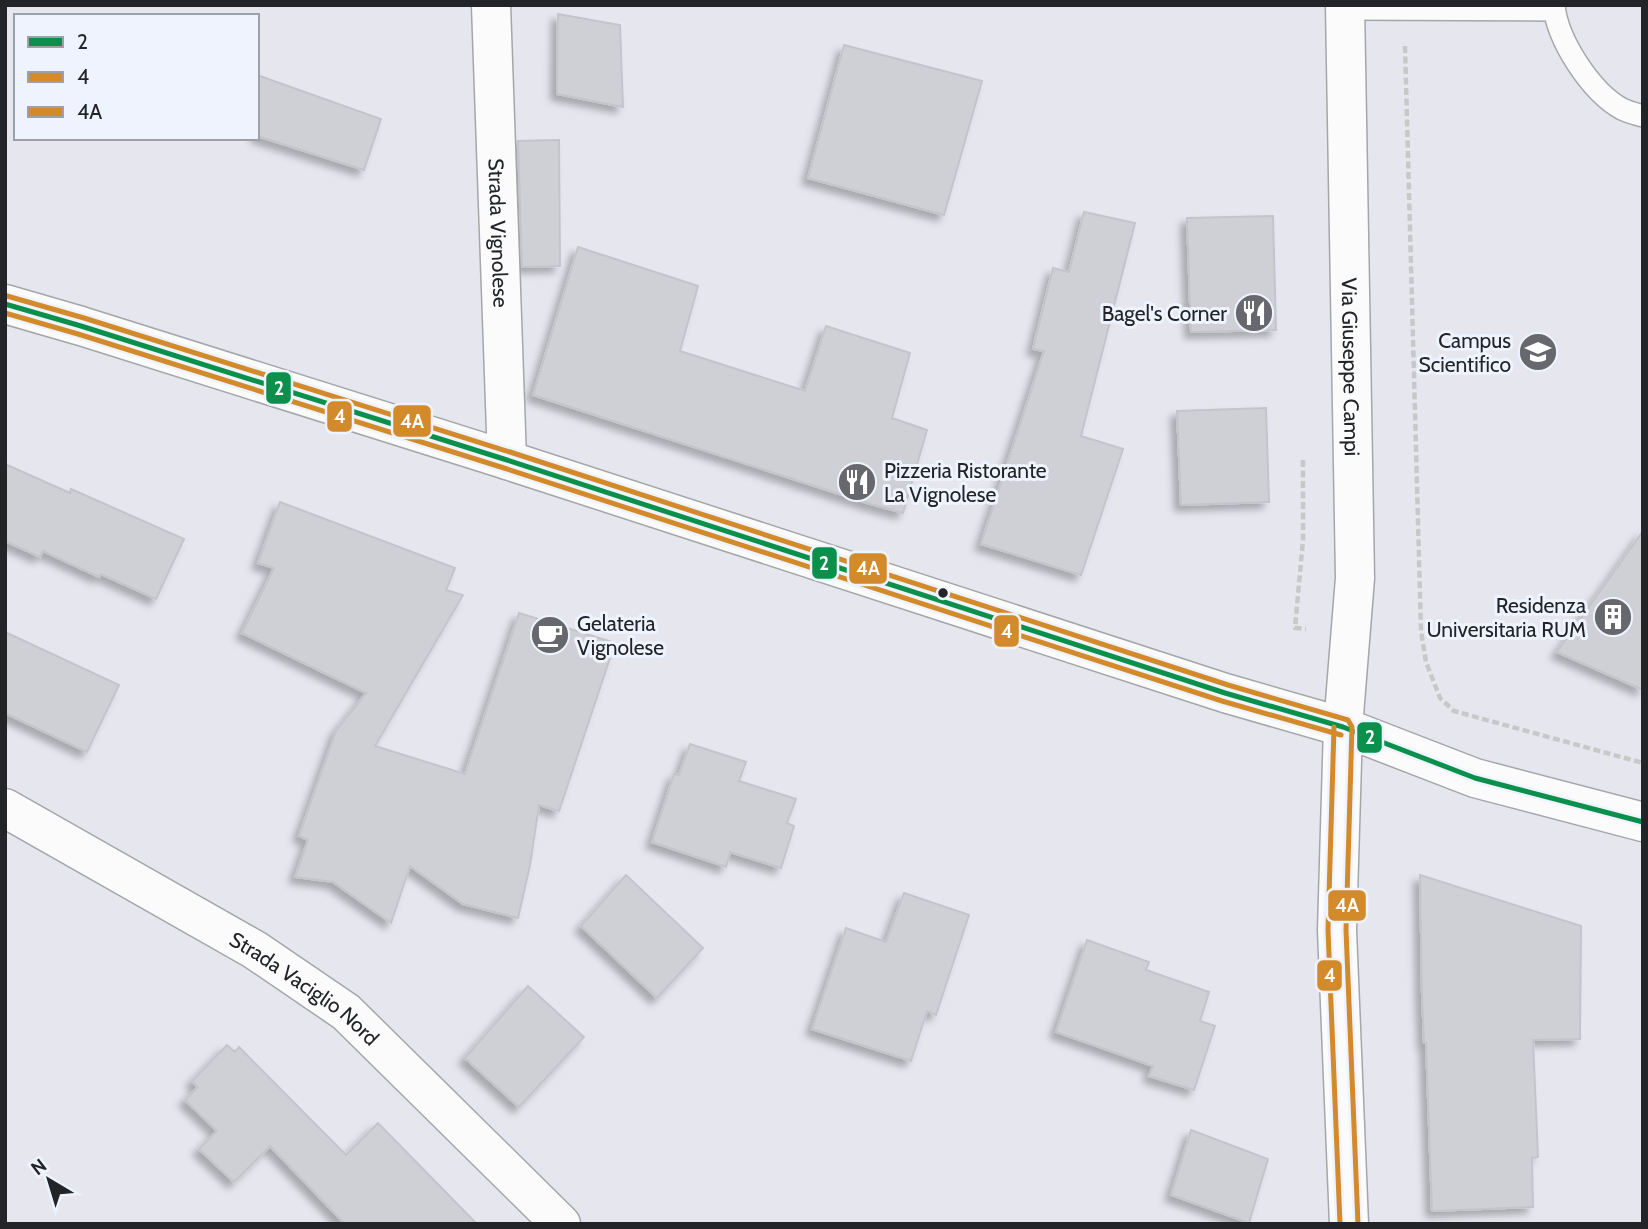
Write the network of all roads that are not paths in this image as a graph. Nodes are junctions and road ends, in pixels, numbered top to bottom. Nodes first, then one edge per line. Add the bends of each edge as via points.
1 (491, 5) edge
2 (1345, 7) edge
3 (1554, 8) edge
4 (1643, 116) edge
5 (5, 304) edge
6 (507, 460) junction
7 (1343, 727) junction
8 (5, 808) edge
9 (1643, 822) edge
10 (561, 1224) edge
11 (1349, 1224) edge

1 - 6 street, Strada Vignolese
2 - 3 lane
2 - 7 street, Via Giuseppe Campi via 1355,578
3 - 4 lane via 1559,31 1588,77 1603,95
5 - 6 street
6 - 7 street
7 - 9 street via 1475,778
7 - 11 street, Via Giuseppe Campi via 1337,930
8 - 10 street, Strada Vaciglio Nord via 255,950 346,1012

